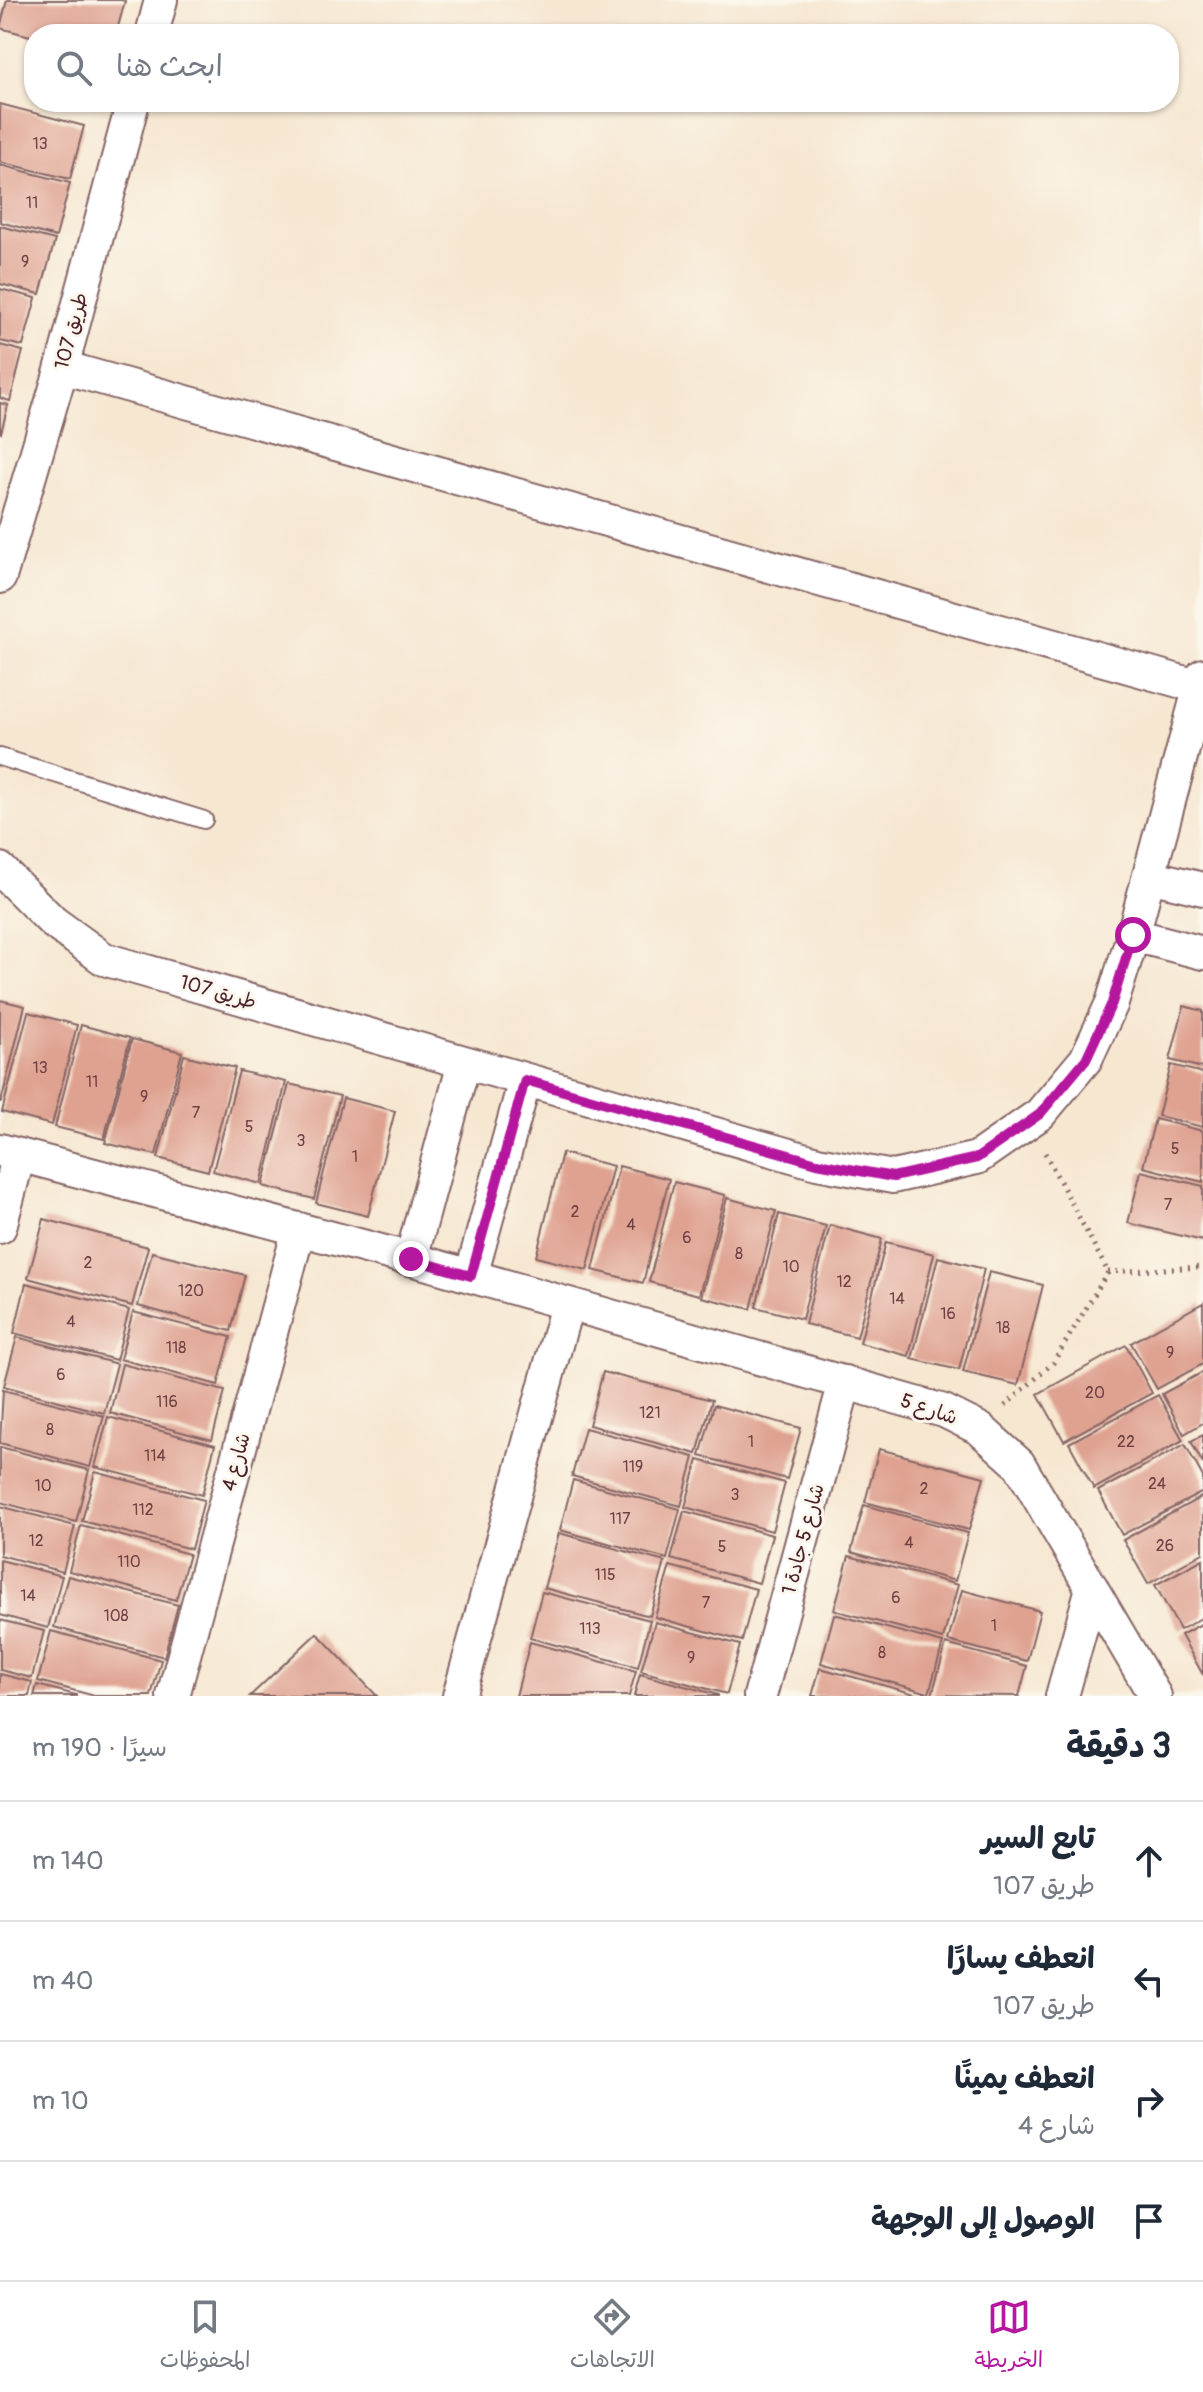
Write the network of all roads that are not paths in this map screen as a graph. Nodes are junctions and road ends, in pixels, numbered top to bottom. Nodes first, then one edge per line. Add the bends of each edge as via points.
1 (161, 0) edge
2 (155, 24) edge
3 (130, 112) edge
4 (62, 367) junction
5 (2, 565) edge
6 (1201, 681) edge
7 (0, 757) edge
8 (204, 820) dead end
9 (0, 869) edge
10 (1149, 876) junction
11 (1203, 889) edge
12 (1133, 935) junction
13 (1203, 953) edge
14 (464, 1063) junction
15 (525, 1080) junction
16 (10, 1152) edge
17 (0, 1227) edge
18 (299, 1229) junction
19 (411, 1259) junction
20 (471, 1276) junction
21 (567, 1305) junction
22 (845, 1382) junction
23 (1092, 1588) junction
24 (173, 1696) edge
25 (459, 1696) edge
26 (760, 1696) edge
27 (1062, 1696) edge
28 (1155, 1696) edge

1 - 2 street
3 - 4 street, طريق 107
4 - 5 street, طريق 107
4 - 6 street
6 - 10 street, طريق 107
7 - 8 lane
9 - 14 street, طريق 107 via 53,922 104,959
10 - 11 street
10 - 12 street, طريق 107
12 - 13 street
12 - 15 street, طريق 107 via 1112,1003 1086,1059 1040,1114 977,1158 893,1177 817,1163
14 - 15 street, طريق 107
14 - 19 street
15 - 20 street
16 - 17 street
16 - 18 street
18 - 19 street
18 - 24 street, شارع 4
19 - 20 street
20 - 21 street, شارع 5
21 - 22 street, شارع 5
21 - 25 street
22 - 23 street, شارع 5 via 944,1411 980,1429 1019,1464
22 - 26 street, شارع 5 جادة 1
23 - 27 street
23 - 28 street, شارع 5

